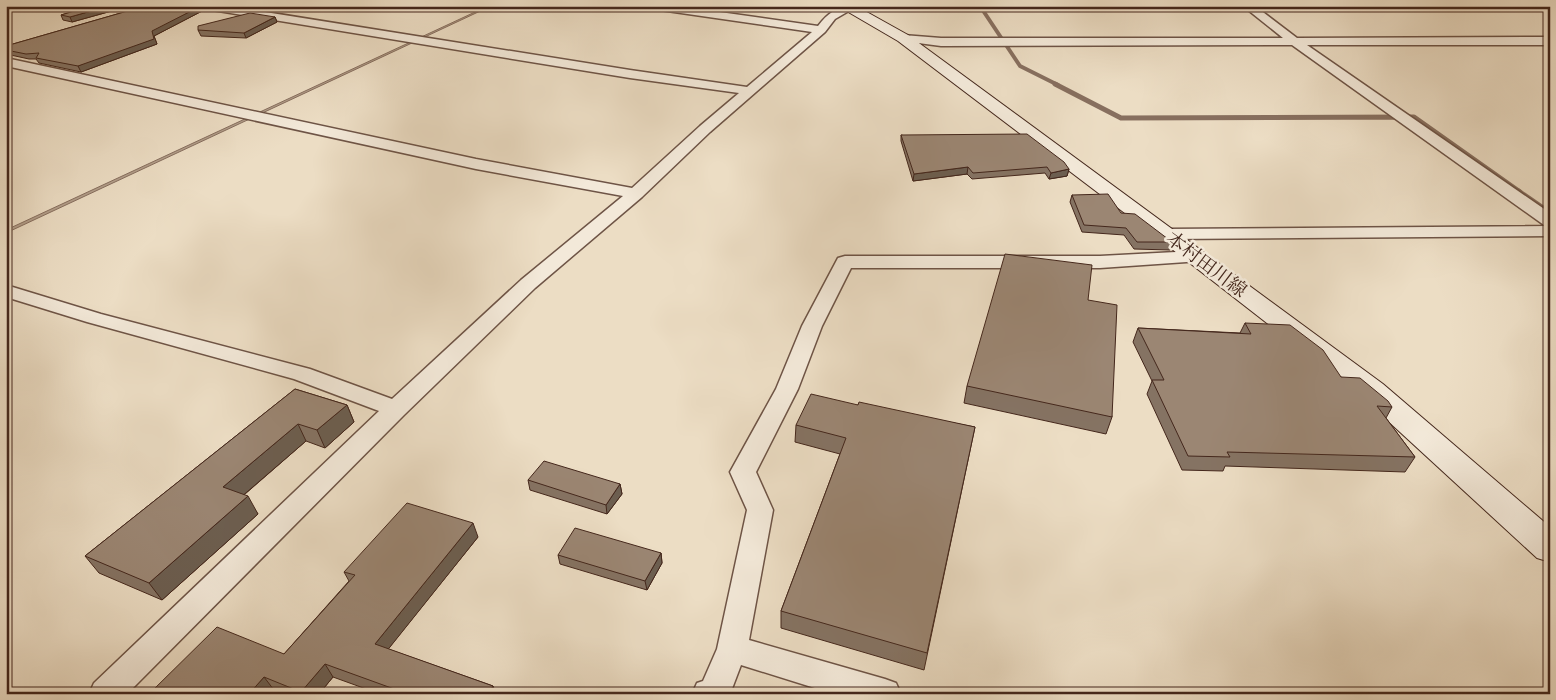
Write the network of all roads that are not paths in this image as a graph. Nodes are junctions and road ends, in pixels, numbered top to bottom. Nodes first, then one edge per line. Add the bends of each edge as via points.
1 (206, 6) edge
2 (653, 6) edge
3 (1248, 6) edge
4 (847, 7) edge
5 (820, 30) junction
6 (902, 38) junction
7 (1550, 40) edge
8 (1294, 41) junction
9 (6, 62) edge
10 (749, 91) junction
11 (636, 194) junction
12 (1550, 221) edge
13 (1550, 231) edge
14 (1167, 234) junction
15 (1195, 257) junction
16 (6, 292) edge
17 (396, 409) junction
18 (1550, 548) edge
19 (732, 649) junction
20 (105, 694) edge
21 (708, 694) edge
22 (885, 694) edge

1 - 10 street
2 - 5 street
3 - 8 street
4 - 5 street via 831,17
4 - 6 main road, 本村田川線
5 - 10 street
6 - 8 street via 941,42
6 - 14 main road, 本村田川線
7 - 8 street
8 - 12 street
9 - 11 street via 476,164
10 - 11 street
11 - 17 street via 528,284
13 - 14 street
14 - 15 main road, 本村田川線
15 - 18 main road, 本村田川線 via 1372,391
15 - 19 street via 1100,262 845,262 812,326 787,389 743,472 760,510
16 - 17 street via 302,374
17 - 20 street
19 - 21 street via 714,693
19 - 22 street

